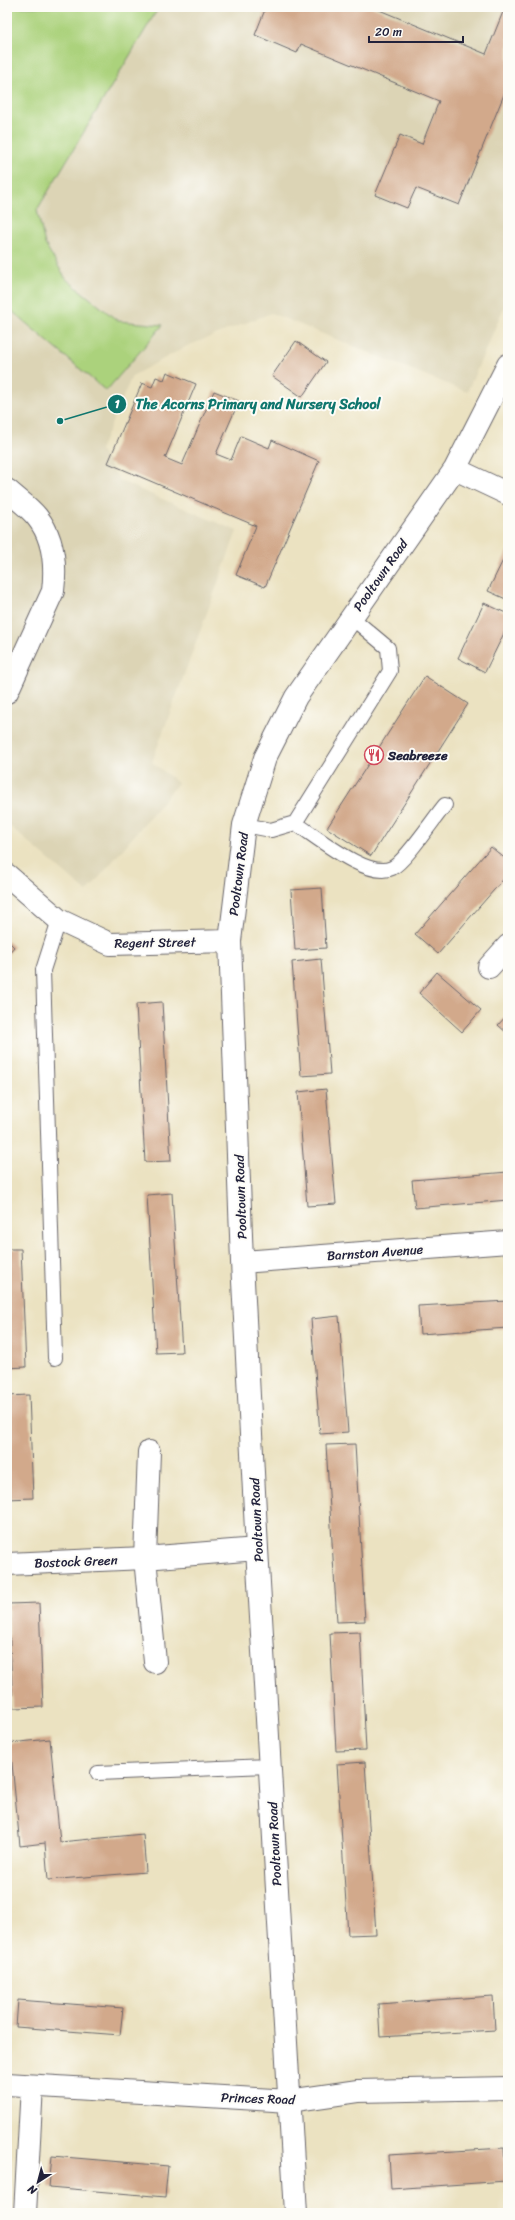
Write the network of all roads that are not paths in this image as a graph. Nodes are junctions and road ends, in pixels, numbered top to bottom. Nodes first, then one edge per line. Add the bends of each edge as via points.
1 (508, 366) edge
2 (455, 469) junction
3 (7, 490) edge
4 (508, 494) edge
5 (351, 617) junction
6 (7, 692) edge
7 (445, 805) dead end
8 (295, 823) junction
9 (244, 825) junction
10 (7, 875) edge
11 (59, 920) junction
12 (230, 941) junction
13 (508, 946) edge
14 (489, 968) dead end
15 (508, 1242) edge
16 (242, 1262) junction
17 (55, 1358) dead end
18 (149, 1452) dead end
19 (257, 1549) junction
20 (145, 1558) junction
21 (7, 1564) edge
22 (155, 1662) dead end
23 (270, 1766) junction
24 (98, 1773) dead end
25 (7, 2084) edge
26 (32, 2086) junction
27 (508, 2088) edge
28 (289, 2101) junction
29 (25, 2213) edge
30 (296, 2213) edge

1 - 2 street, Pooltown Road
2 - 4 street
2 - 5 street, Pooltown Road
3 - 6 street via 37,517 51,547 55,577 53,591
5 - 8 lane via 388,648 390,671
5 - 9 street, Pooltown Road via 296,697 265,758
7 - 8 lane via 393,868 379,872 364,867
8 - 9 lane via 271,830
9 - 12 street, Pooltown Road
10 - 11 street, Regent Street
11 - 12 street, Regent Street via 110,944
11 - 17 lane via 43,970
12 - 16 street, Pooltown Road
13 - 14 street
15 - 16 street, Barnston Avenue
16 - 19 street, Pooltown Road
18 - 20 street
19 - 20 street, Bostock Green
19 - 23 street, Pooltown Road
20 - 21 street, Bostock Green
20 - 22 street
23 - 24 lane
23 - 28 street, Pooltown Road
25 - 26 street, Princes Road
26 - 28 street, Princes Road
26 - 29 street
27 - 28 street, Princes Road via 358,2092
28 - 30 street, Pooltown Road

